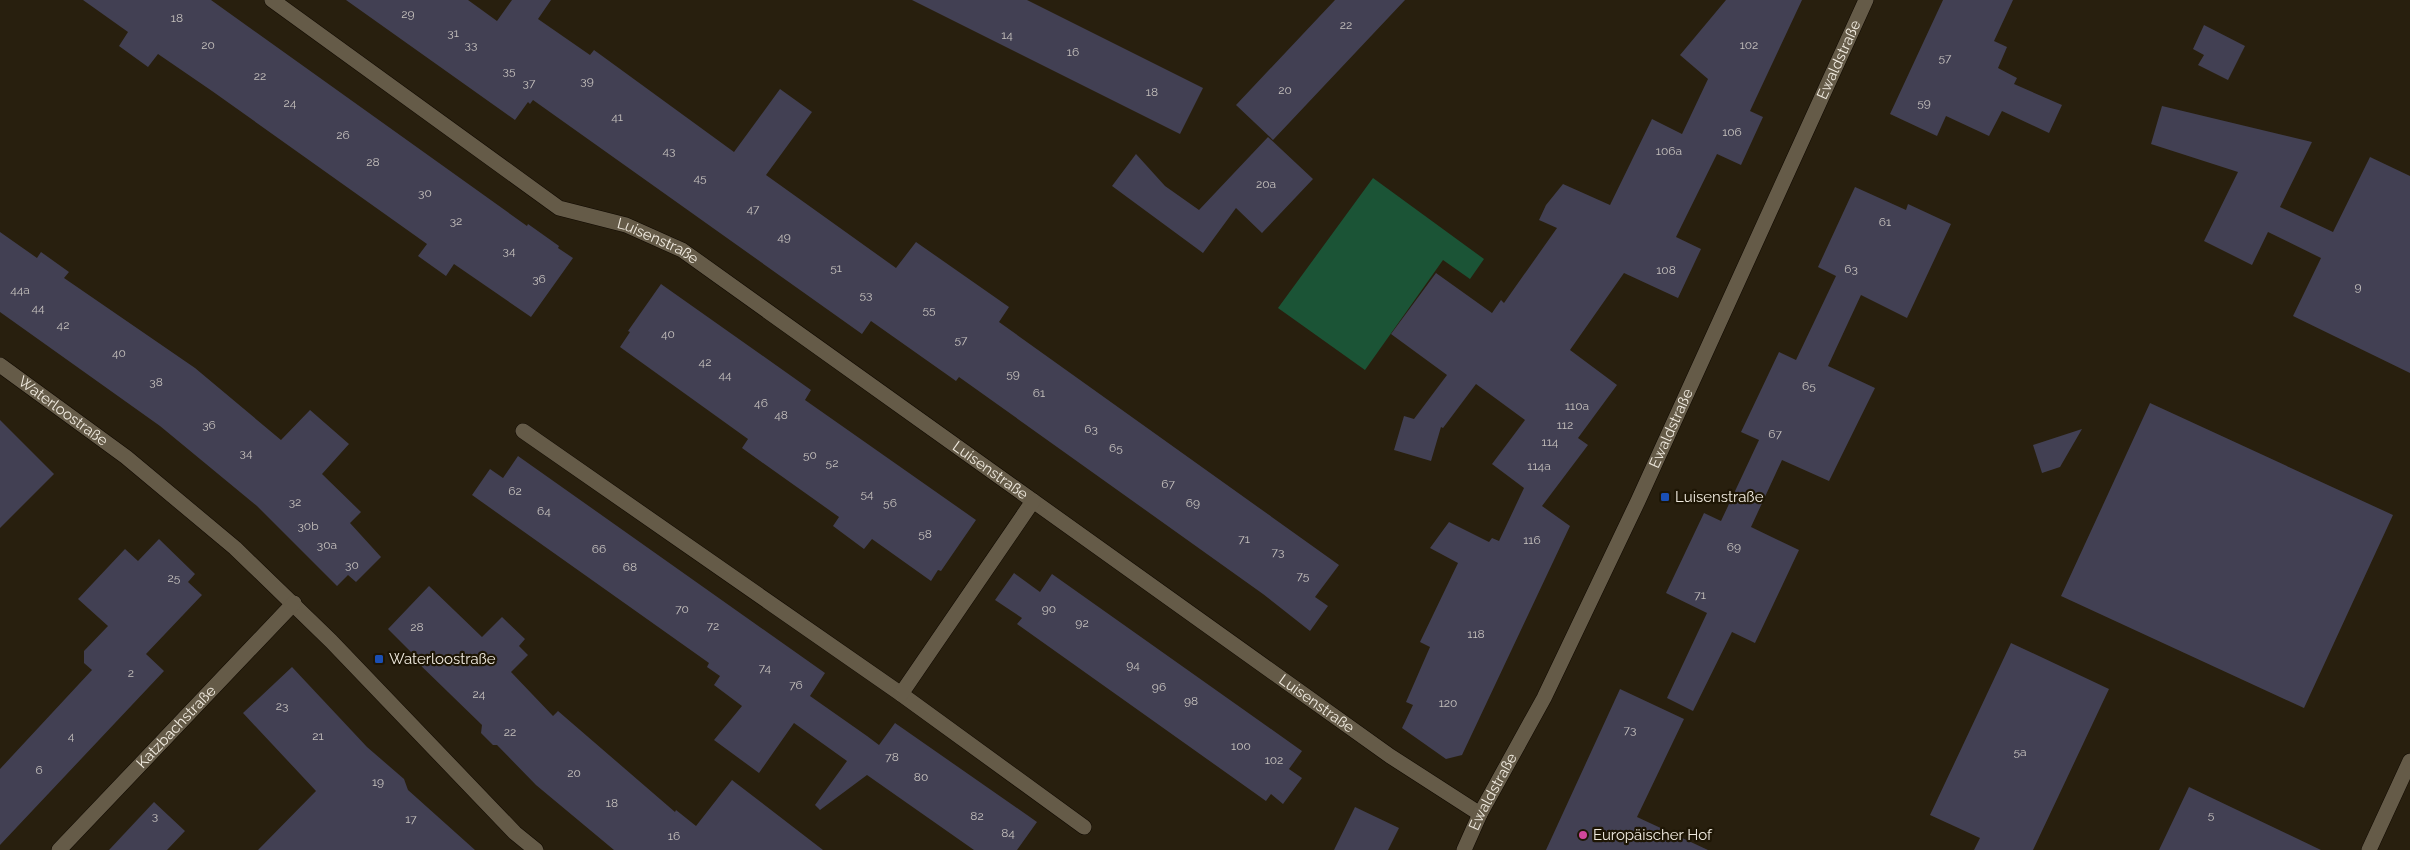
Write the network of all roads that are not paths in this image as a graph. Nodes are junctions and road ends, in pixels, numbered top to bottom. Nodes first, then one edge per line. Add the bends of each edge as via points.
1 (272, 0) edge
2 (1866, 0) edge
3 (1, 369) edge
4 (523, 431) dead end
5 (1033, 501) junction
6 (294, 603) junction
7 (901, 694) junction
8 (2410, 761) edge
9 (1480, 814) junction
10 (1084, 827) dead end
11 (59, 850) edge
12 (536, 850) edge
13 (1464, 850) edge
14 (2369, 850) edge

1 - 5 street, Luisenstraße via 559,208 626,225 682,250
2 - 9 street, Ewaldstraße via 1613,555 1544,698
3 - 6 street, Waterloostraße via 126,457 235,548
4 - 7 street
5 - 7 street, Luisenstraße
5 - 9 street, Luisenstraße via 1390,756
6 - 11 street, Katzbachstraße
6 - 12 street, Waterloostraße via 515,833
7 - 10 street
8 - 14 street
9 - 13 street, Ewaldstraße

